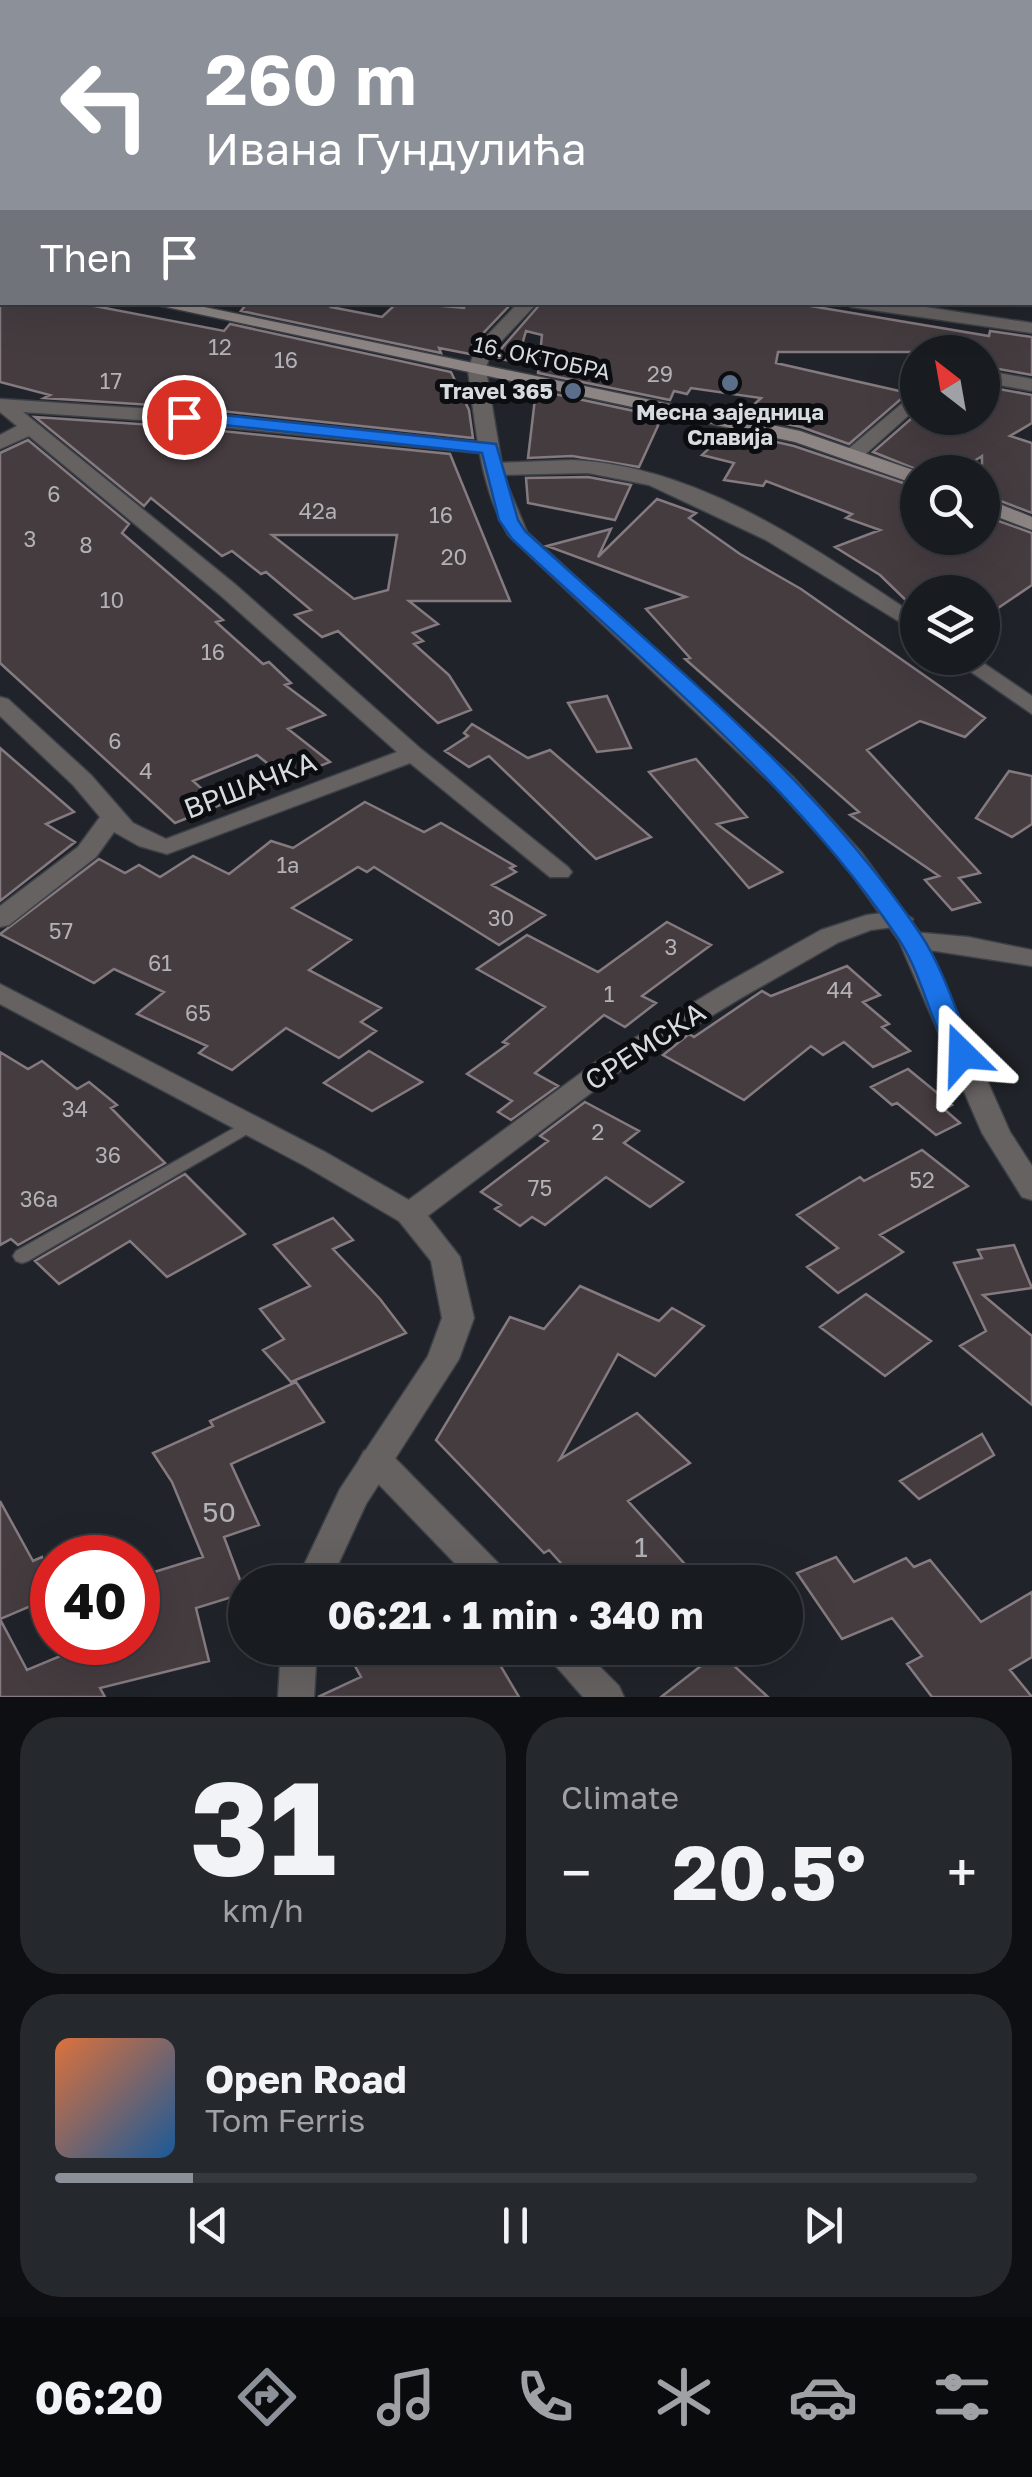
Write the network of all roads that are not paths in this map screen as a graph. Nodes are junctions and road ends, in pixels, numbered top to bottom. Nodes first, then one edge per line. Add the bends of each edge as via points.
1 (166, 305) edge
2 (526, 305) edge
3 (873, 305) edge
4 (1032, 328) edge
5 (478, 370) junction
6 (1000, 379) edge
7 (1032, 385) edge
8 (2, 406) edge
9 (900, 412) edge
10 (29, 428) junction
11 (0, 443) edge
12 (854, 454) junction
13 (492, 459) junction
14 (900, 471) edge
15 (1000, 511) edge
16 (1032, 524) edge
17 (900, 616) edge
18 (986, 675) edge
19 (0, 704) edge
20 (1032, 707) edge
21 (413, 754) junction
22 (111, 818) junction
23 (558, 872) dead end
24 (0, 919) edge
25 (906, 929) junction
26 (1032, 958) edge
27 (0, 993) edge
28 (250, 1125) junction
29 (1032, 1190) edge
30 (410, 1214) junction
31 (22, 1256) dead end
32 (376, 1460) junction
33 (321, 1565) edge
34 (478, 1565) edge
35 (299, 1665) edge
36 (575, 1665) edge
37 (296, 1697) edge
38 (606, 1697) edge

1 - 5 main road, 16. ОКТОБРА
2 - 5 street via 482,351
3 - 4 street
5 - 12 main road, 16. ОКТОБРА
5 - 13 street
6 - 7 street
8 - 10 street
8 - 13 street via 184,417
9 - 12 street
10 - 11 street
10 - 21 street via 228,590
12 - 14 main road, 16. ОКТОБРА
13 - 17 street via 603,468 683,490
13 - 25 street via 518,535 784,782
15 - 16 main road
18 - 20 street
19 - 22 street, ВРШАЧКА via 87,786
21 - 22 street, ВРШАЧКА via 175,846 133,835
21 - 23 street
22 - 24 street via 87,852
25 - 26 street, СРЕМСКА
25 - 29 street via 996,1133
25 - 30 street, СРЕМСКА via 867,923 830,936 610,1064
27 - 28 street
28 - 30 street
28 - 31 lane
30 - 32 street via 446,1257 458,1318 443,1359
32 - 33 street
32 - 34 street
35 - 37 street
36 - 38 street

